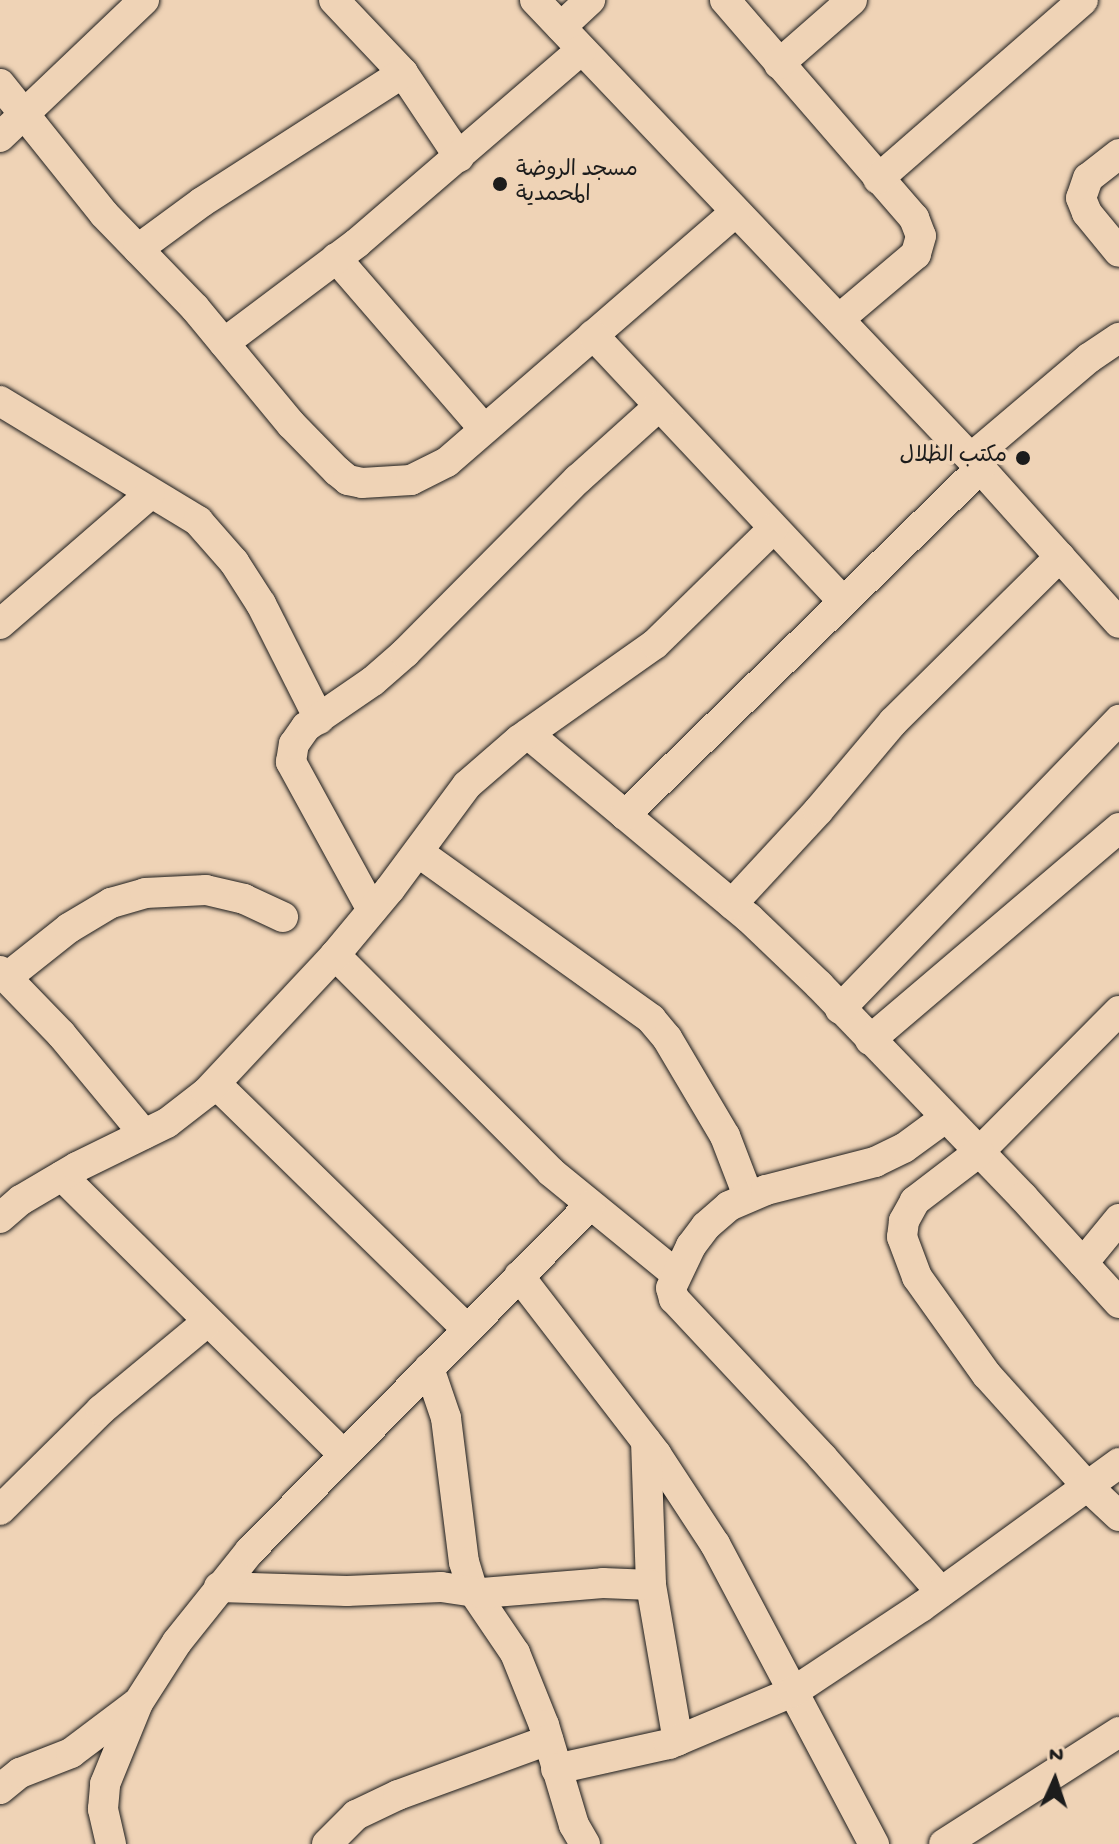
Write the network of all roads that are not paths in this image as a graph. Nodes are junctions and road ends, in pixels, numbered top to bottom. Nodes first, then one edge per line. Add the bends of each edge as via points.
1 (144, 0) edge
2 (334, 0) edge
3 (535, 0) edge
4 (590, 0) edge
5 (725, 0) edge
6 (852, 0) edge
7 (1074, 3) edge
8 (561, 27) junction
9 (581, 50) junction
10 (779, 64) junction
11 (403, 73) junction
12 (0, 84) edge
13 (24, 114) junction
14 (0, 137) edge
15 (1119, 154) edge
16 (459, 157) junction
17 (878, 179) junction
18 (736, 212) junction
19 (138, 249) junction
20 (1119, 252) edge
21 (336, 258) junction
22 (839, 319) junction
23 (593, 335) junction
24 (1119, 338) edge
25 (224, 343) junction
26 (0, 401) edge
27 (659, 406) junction
28 (484, 429) junction
29 (976, 463) junction
30 (150, 494) junction
31 (773, 529) junction
32 (1060, 557) junction
33 (843, 601) junction
34 (1119, 623) edge
35 (0, 624) edge
36 (319, 719) junction
37 (1119, 720) edge
38 (528, 734) junction
39 (625, 815) junction
40 (1119, 828) edge
41 (418, 852) junction
42 (732, 904) junction
43 (372, 910) junction
44 (283, 917) dead end
45 (335, 955) junction
46 (3, 974) edge
47 (840, 1009) junction
48 (1119, 1011) edge
49 (870, 1040) junction
50 (216, 1084) junction
51 (945, 1118) junction
52 (144, 1134) junction
53 (979, 1152) junction
54 (62, 1176) junction
55 (748, 1196) junction
56 (590, 1205) junction
57 (0, 1218) edge
58 (1119, 1219) edge
59 (1083, 1263) junction
60 (676, 1274) junction
61 (519, 1276) junction
62 (1119, 1303) edge
63 (207, 1322) junction
64 (467, 1329) junction
65 (429, 1368) junction
66 (646, 1441) junction
67 (343, 1454) junction
68 (1119, 1463) edge
69 (1087, 1486) junction
70 (0, 1510) edge
71 (1119, 1516) edge
72 (651, 1585) junction
73 (219, 1587) junction
74 (473, 1591) junction
75 (941, 1592) junction
76 (793, 1692) junction
77 (138, 1703) junction
78 (1119, 1732) edge
79 (548, 1740) junction
80 (678, 1741) junction
81 (556, 1769) junction
82 (0, 1789) edge
83 (574, 1841) edge
84 (111, 1844) edge
85 (327, 1844) edge
86 (874, 1844) edge
87 (944, 1844) edge

1 - 13 street
2 - 11 street
3 - 8 street
4 - 8 street
5 - 10 street
6 - 10 street
7 - 17 street
8 - 9 street
9 - 16 street
9 - 18 street
10 - 17 street
11 - 16 street
11 - 19 street
12 - 13 street
13 - 14 street
13 - 19 street
15 - 20 street via 1088,178 1081,198
16 - 21 street
17 - 22 street via 914,218 920,249
18 - 22 street
18 - 23 street
19 - 25 street
21 - 25 street
21 - 28 street
22 - 29 street
23 - 27 street
23 - 28 street
24 - 29 street via 1089,358
25 - 28 street via 291,424 348,480 396,483 427,474
26 - 30 street
27 - 31 street
27 - 36 street via 578,479 405,653
29 - 32 street
29 - 33 street
30 - 35 street
30 - 36 street via 198,521 234,562
31 - 33 street
31 - 38 street via 655,644
32 - 34 street
32 - 42 street via 893,722
33 - 39 street
36 - 43 street via 299,736 291,762
37 - 47 street
38 - 39 street
38 - 41 street via 467,785
39 - 42 street
40 - 49 street
41 - 43 street
41 - 55 street via 651,1019 725,1136
42 - 47 street
43 - 45 street
44 - 46 street via 244,899 206,890 145,893 111,903
45 - 50 street
45 - 56 street
46 - 52 street
47 - 49 street
48 - 53 street
49 - 51 street
50 - 52 street via 167,1123
50 - 64 street
51 - 53 street
51 - 55 street via 875,1162
52 - 54 street
53 - 59 street
53 - 69 street via 915,1201 904,1221 902,1242 917,1277 987,1375
54 - 57 street
54 - 63 street
55 - 60 street via 706,1226
56 - 60 street
56 - 61 street
58 - 59 street
59 - 62 street
60 - 75 street via 674,1299
61 - 64 street
61 - 66 street
63 - 67 street
63 - 70 street via 101,1410
64 - 65 street
65 - 67 street
65 - 74 street via 446,1418 464,1562
66 - 72 street
66 - 76 street via 715,1544
67 - 73 street
68 - 69 street
69 - 71 street
69 - 75 street
72 - 74 street
72 - 80 street
73 - 74 street
73 - 77 street
74 - 79 street via 515,1653
75 - 76 street
76 - 80 street
76 - 86 street
77 - 82 street via 71,1753 20,1773
77 - 84 street via 103,1796
78 - 87 street
79 - 81 street
79 - 85 street via 387,1800 356,1815
80 - 81 street
81 - 83 street

